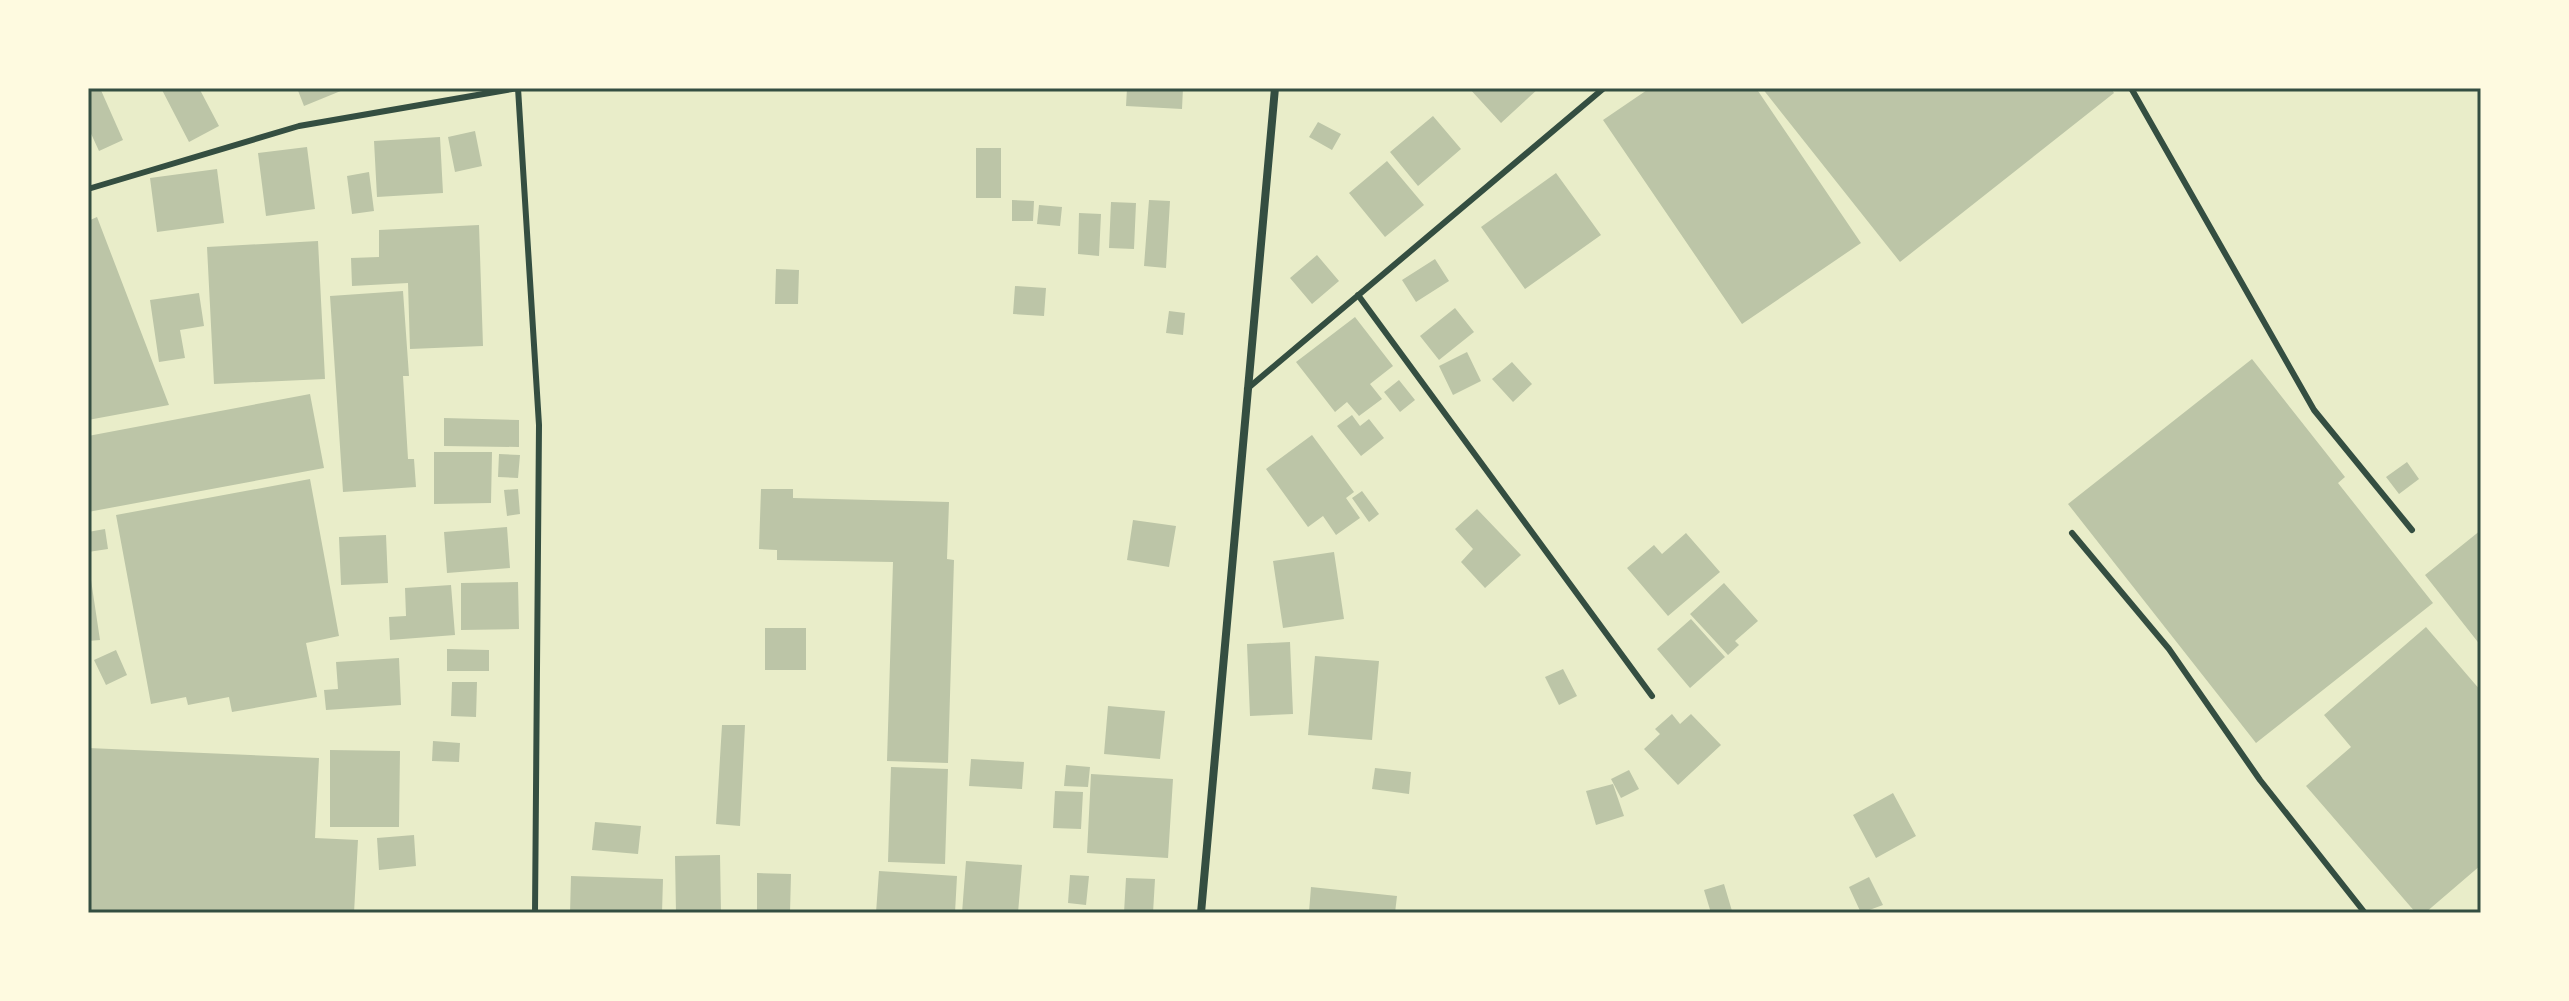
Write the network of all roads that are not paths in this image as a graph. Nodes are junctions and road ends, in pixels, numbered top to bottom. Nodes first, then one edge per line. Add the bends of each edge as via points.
1 (518, 88) edge
2 (1275, 88) edge
3 (1604, 88) edge
4 (2131, 88) edge
5 (88, 189) edge
6 (1358, 295) junction
7 (1247, 389) junction
8 (2412, 530) dead end
9 (2072, 533) dead end
10 (1652, 696) dead end
11 (535, 913) edge
12 (1201, 913) edge
13 (2365, 913) edge

1 - 5 lane via 299,126
1 - 11 lane via 539,425
2 - 7 street
3 - 6 lane
4 - 8 lane via 2314,410
6 - 7 lane
6 - 10 lane
7 - 12 street
9 - 13 lane via 2169,649 2260,780

